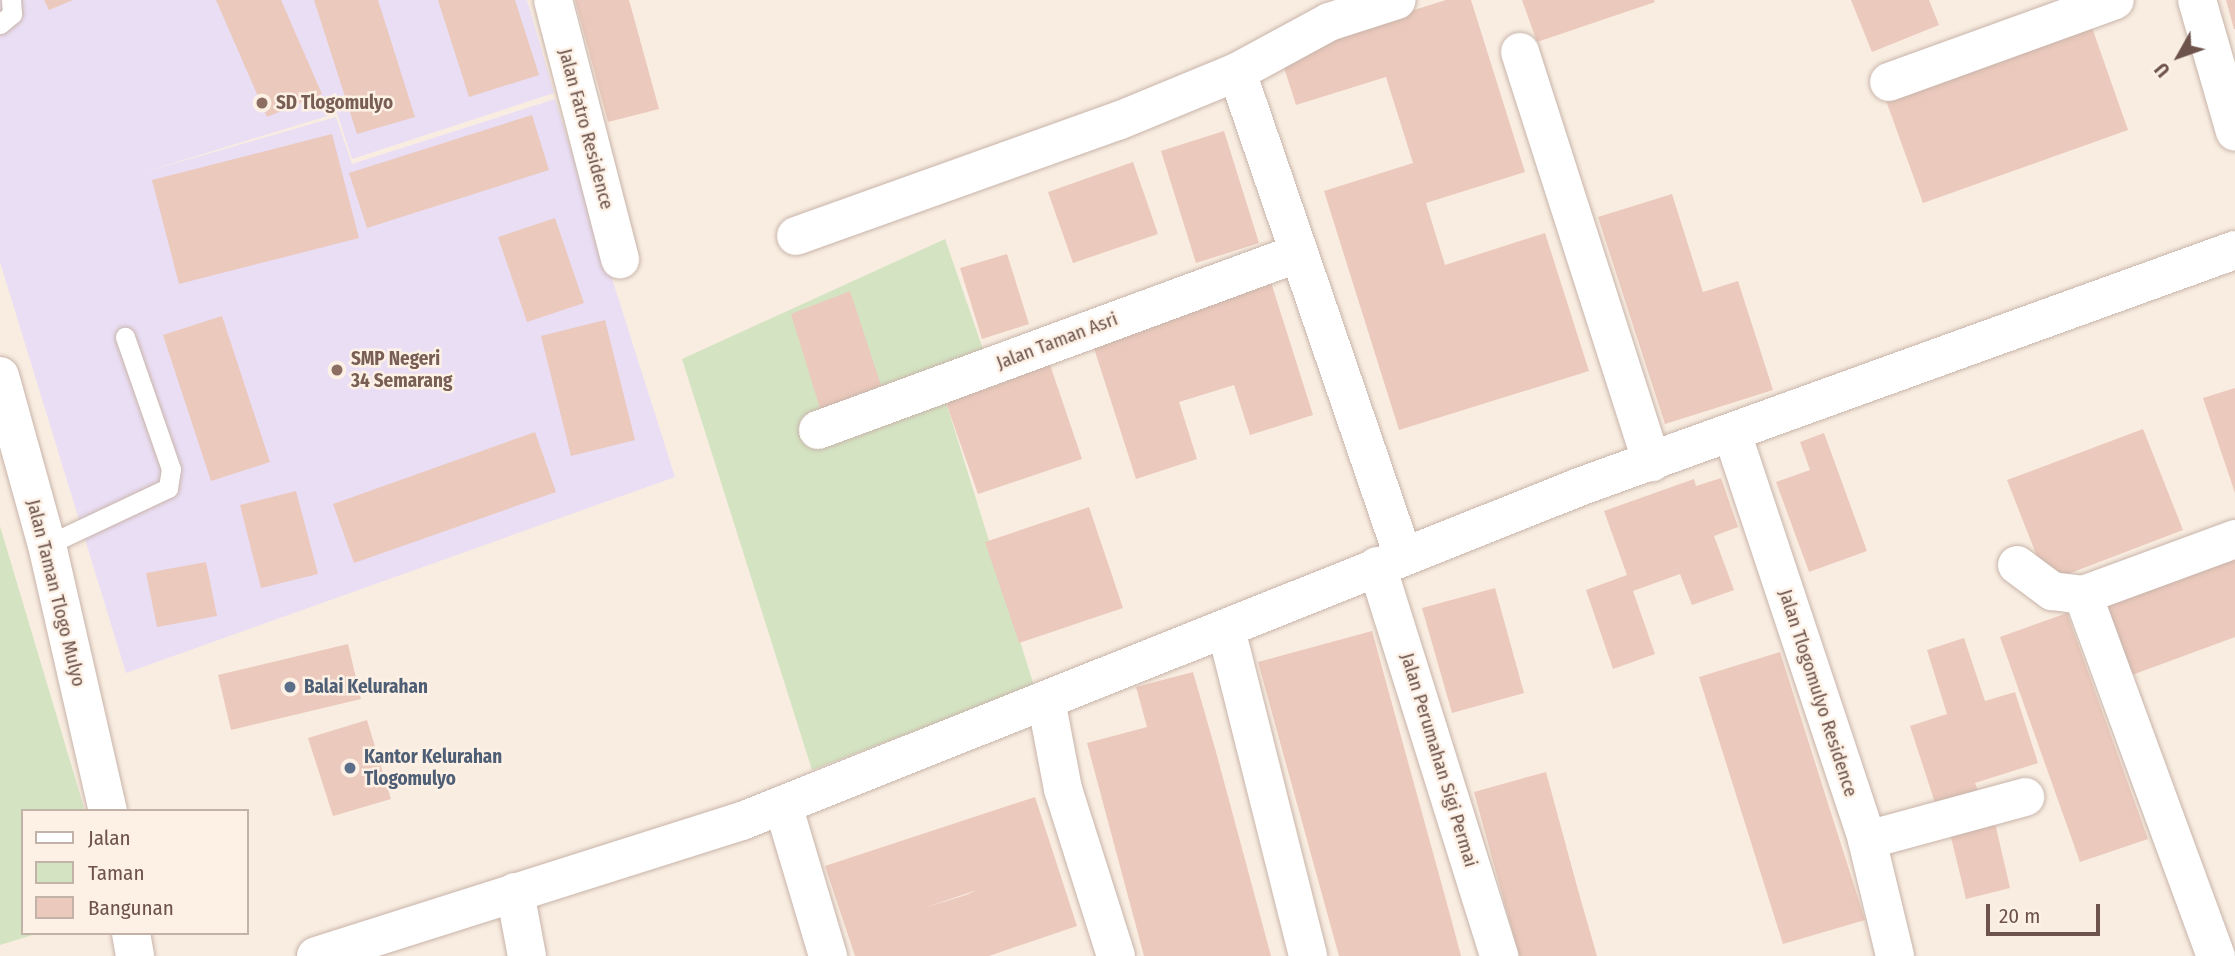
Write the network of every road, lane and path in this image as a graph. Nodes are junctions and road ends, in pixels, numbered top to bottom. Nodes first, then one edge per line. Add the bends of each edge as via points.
1 (11, 0) edge
2 (553, 0) edge
3 (1397, 0) edge
4 (2115, 0) edge
5 (2197, 0) edge
6 (0, 24) edge
7 (1520, 52) dead end
8 (1237, 72) junction
9 (1889, 82) dead end
10 (2235, 132) edge
11 (796, 236) dead end
12 (2235, 250) edge
13 (1296, 254) junction
14 (620, 258) dead end
15 (125, 337) dead end
16 (0, 376) edge
17 (818, 430) dead end
18 (1732, 433) junction
19 (1652, 462) junction
20 (2235, 539) edge
21 (47, 545) junction
22 (1390, 561) junction
23 (2017, 565) dead end
24 (2083, 595) junction
25 (1226, 629) junction
26 (1046, 700) junction
27 (2025, 797) dead end
28 (783, 805) junction
29 (108, 809) edge
30 (1867, 840) junction
31 (515, 892) junction
32 (131, 935) edge
33 (135, 956) edge
34 (316, 956) edge
35 (527, 956) edge
36 (828, 956) edge
37 (1115, 956) edge
38 (1308, 956) edge
39 (1499, 956) edge
40 (1895, 956) edge
41 (2216, 956) edge

1 - 6 lane via 12,14
2 - 14 street, Jalan Fatro Residence
3 - 8 street via 1329,22
4 - 9 street
5 - 10 street
7 - 19 street
8 - 11 street
8 - 13 street
12 - 18 street
13 - 17 street, Jalan Taman Asri
13 - 22 street
15 - 21 lane via 170,469 168,488
16 - 21 street, Jalan Taman Tlogo Mulyo
18 - 19 street
18 - 30 street, Jalan Tlogomulyo Residence
19 - 22 street
20 - 24 street
21 - 29 street, Jalan Taman Tlogo Mulyo
22 - 25 street
22 - 39 street, Jalan Perumahan Sigi Permai
23 - 24 street via 2052,591
24 - 41 street
25 - 26 street
25 - 38 street
26 - 28 street
26 - 37 street via 1063,789
27 - 30 street
28 - 31 street
28 - 36 street
30 - 40 street, Jalan Tlogomulyo Residence
31 - 34 street
31 - 35 street
32 - 33 street

